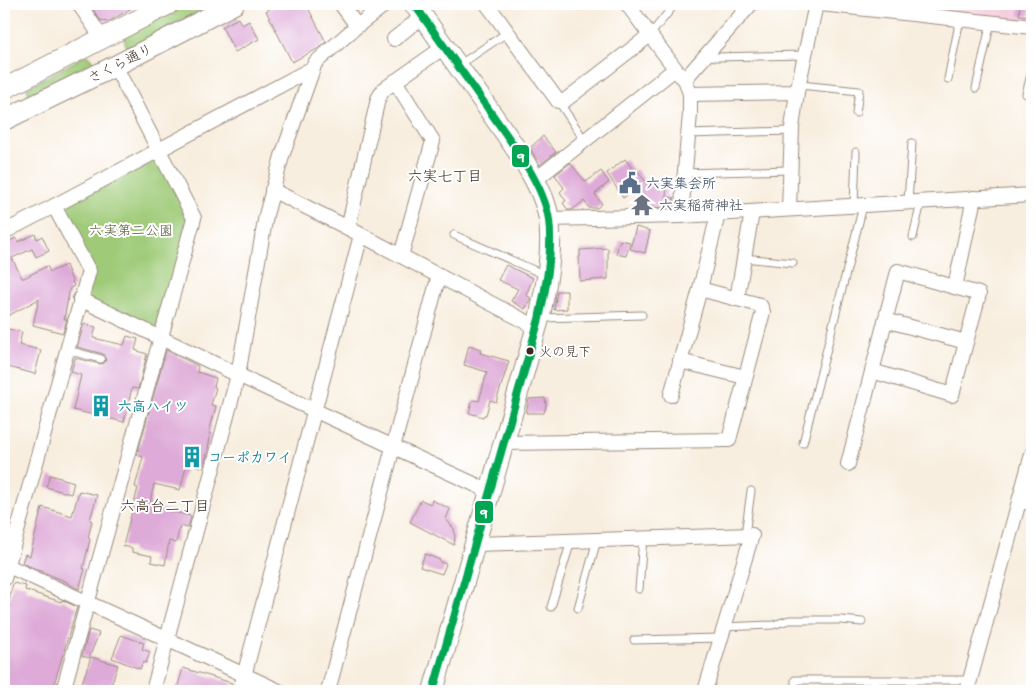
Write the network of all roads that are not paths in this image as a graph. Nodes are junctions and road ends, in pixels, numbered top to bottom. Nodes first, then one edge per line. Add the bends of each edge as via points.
1 (79, 4) edge
2 (169, 4) edge
3 (234, 4) edge
4 (341, 4) edge
5 (386, 4) edge
6 (487, 4) edge
7 (627, 4) edge
8 (675, 4) edge
9 (750, 4) edge
10 (816, 4) edge
11 (821, 4) edge
12 (419, 10) edge
13 (960, 18) junction
14 (991, 22) junction
15 (357, 26) junction
16 (1032, 27) edge
17 (508, 31) junction
18 (650, 35) junction
19 (102, 38) junction
20 (394, 39) dead end
21 (444, 47) junction
22 (705, 55) junction
23 (806, 55) junction
24 (115, 66) junction
25 (458, 66) junction
26 (313, 68) junction
27 (675, 69) junction
28 (1032, 71) edge
29 (685, 79) junction
30 (948, 79) dead end
31 (395, 81) junction
32 (799, 88) junction
33 (976, 88) dead end
34 (4, 89) edge
35 (690, 94) junction
36 (1026, 94) dead end
37 (558, 101) junction
38 (856, 113) dead end
39 (4, 120) edge
40 (792, 131) junction
41 (688, 134) junction
42 (585, 141) junction
43 (912, 143) dead end
44 (159, 149) junction
45 (856, 152) dead end
46 (789, 170) junction
47 (684, 173) junction
48 (535, 180) junction
49 (272, 190) junction
50 (1032, 195) edge
51 (974, 198) junction
52 (915, 202) junction
53 (54, 206) junction
54 (858, 206) junction
55 (789, 209) junction
56 (752, 212) junction
57 (718, 214) junction
58 (681, 216) junction
59 (549, 220) junction
60 (348, 228) junction
61 (4, 232) edge
62 (361, 235) junction
63 (454, 235) dead end
64 (913, 237) dead end
65 (401, 256) junction
66 (744, 258) junction
67 (793, 264) dead end
68 (439, 275) junction
69 (547, 276) junction
70 (955, 287) junction
71 (700, 289) junction
72 (80, 299) junction
73 (738, 299) junction
74 (642, 315) dead end
75 (885, 320) junction
76 (538, 323) junction
77 (160, 338) junction
78 (966, 342) junction
79 (67, 350) junction
80 (101, 359) dead end
81 (680, 361) junction
82 (872, 371) junction
83 (238, 375) junction
84 (745, 378) junction
85 (670, 395) dead end
86 (316, 410) junction
87 (503, 443) junction
88 (803, 443) dead end
89 (394, 447) junction
90 (1032, 454) edge
91 (848, 464) dead end
92 (489, 491) junction
93 (751, 491) dead end
94 (1026, 502) edge
95 (745, 535) junction
96 (643, 538) junction
97 (597, 540) junction
98 (570, 541) junction
99 (475, 544) junction
100 (5, 570) edge
101 (639, 589) dead end
102 (87, 603) junction
103 (551, 607) dead end
104 (578, 608) dead end
105 (862, 622) dead end
106 (721, 633) junction
107 (167, 640) junction
108 (634, 640) dead end
109 (245, 676) junction
110 (968, 686) edge
111 (63, 691) edge
112 (153, 691) edge
113 (240, 691) edge
114 (279, 691) edge
115 (328, 691) edge
116 (433, 691) edge
117 (705, 691) edge
118 (796, 691) edge

1 - 19 street
2 - 19 main road
3 - 24 main road, さくら通り
4 - 15 street
5 - 15 street
6 - 17 street
7 - 18 street
8 - 18 lane
9 - 22 street
10 - 23 street
11 - 13 street
12 - 20 street
12 - 21 main road
13 - 14 street
13 - 30 lane
14 - 16 street
14 - 33 lane
15 - 26 street
17 - 25 lane
17 - 37 street
18 - 27 street
18 - 37 street via 563,102
19 - 34 main road
21 - 25 main road
21 - 31 street
22 - 23 lane
22 - 29 street
23 - 32 street
24 - 39 main road, さくら通り
24 - 44 street
25 - 48 main road
26 - 44 street
26 - 49 street
27 - 29 street
27 - 42 street
28 - 36 lane
29 - 35 street
31 - 60 street via 383,90 378,99
31 - 65 street via 433,140
32 - 35 street
32 - 38 lane via 859,91
32 - 40 street
35 - 41 street
37 - 42 lane
40 - 41 lane
40 - 46 street
41 - 47 street
42 - 48 street
43 - 52 lane
44 - 53 street
44 - 77 street via 194,218
45 - 54 lane
46 - 47 lane
46 - 55 street
47 - 58 street
48 - 59 main road
49 - 60 street
49 - 83 street
50 - 51 street
51 - 52 street
51 - 70 street
52 - 54 street
52 - 64 lane
53 - 61 street
53 - 72 street via 88,271
54 - 55 street
54 - 88 lane
55 - 56 street
56 - 57 street
56 - 66 street
57 - 58 street
57 - 71 street
58 - 59 street
59 - 69 main road
60 - 62 street
62 - 65 street
62 - 86 street
63 - 69 lane
65 - 68 street
66 - 67 lane
66 - 73 street
68 - 76 street
68 - 89 street
69 - 76 main road
70 - 75 street via 898,271
70 - 78 street via 979,294
71 - 73 street
71 - 81 street
72 - 77 street
72 - 79 street
73 - 84 street via 760,305 763,312
74 - 76 lane
75 - 78 street
75 - 82 street
76 - 87 main road
77 - 83 street
77 - 102 street
78 - 82 street via 952,395
79 - 80 lane
79 - 100 street
81 - 84 street
81 - 85 street
82 - 91 street
83 - 86 street
83 - 107 street
84 - 87 street via 729,440
86 - 89 street
86 - 109 street
87 - 92 main road
89 - 92 street
89 - 115 street
90 - 94 street
92 - 99 main road
93 - 95 lane
94 - 110 street
95 - 96 street
95 - 106 street via 752,535
96 - 97 street
96 - 101 lane
97 - 98 street
97 - 104 lane
98 - 99 street
98 - 103 lane
99 - 116 main road
100 - 102 street
102 - 107 street
102 - 111 street
105 - 106 lane via 789,620
106 - 108 lane
106 - 117 street
107 - 109 street
107 - 112 street
109 - 113 street
109 - 114 street
110 - 118 lane via 795,680

